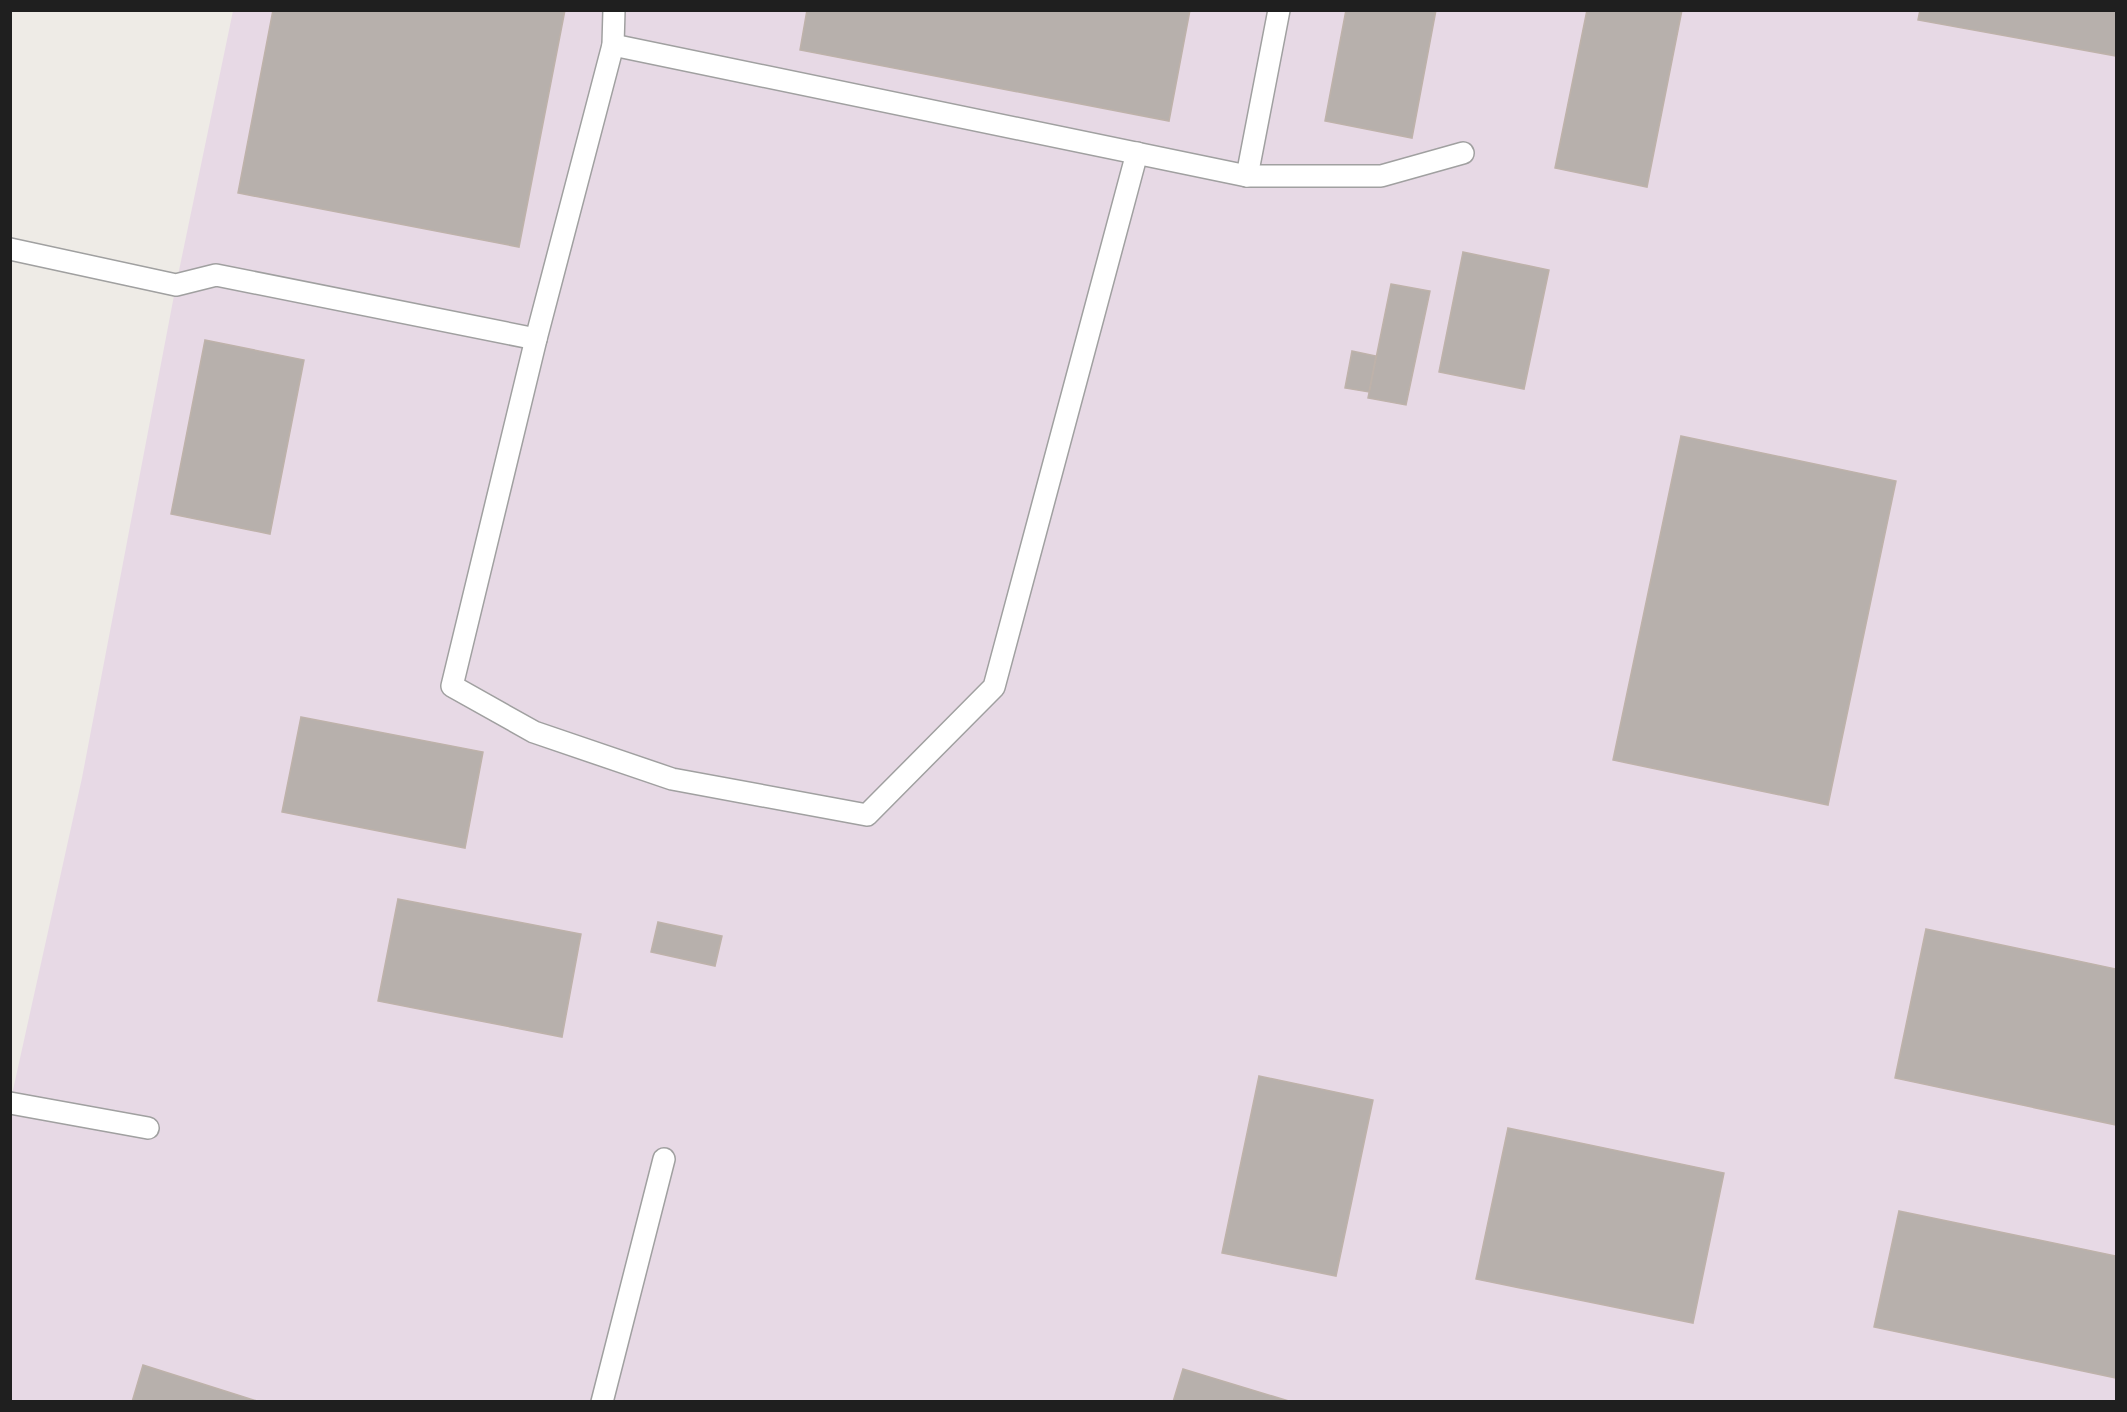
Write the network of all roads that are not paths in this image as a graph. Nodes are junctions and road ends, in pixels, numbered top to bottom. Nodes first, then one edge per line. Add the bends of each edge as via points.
1 (614, 10) edge
2 (1278, 10) edge
3 (614, 45) junction
4 (1137, 153) junction
5 (1463, 153) dead end
6 (1247, 176) junction
7 (10, 249) edge
8 (536, 339) junction
9 (10, 1102) edge
10 (148, 1128) dead end
11 (664, 1159) dead end
12 (602, 1401) edge

1 - 3 lane
2 - 6 lane
3 - 4 lane
3 - 8 lane
4 - 6 lane
4 - 8 lane via 994,687 867,815 672,779 534,732 452,686
5 - 6 lane via 1381,176
7 - 8 lane via 176,285 216,275
9 - 10 lane
11 - 12 lane

